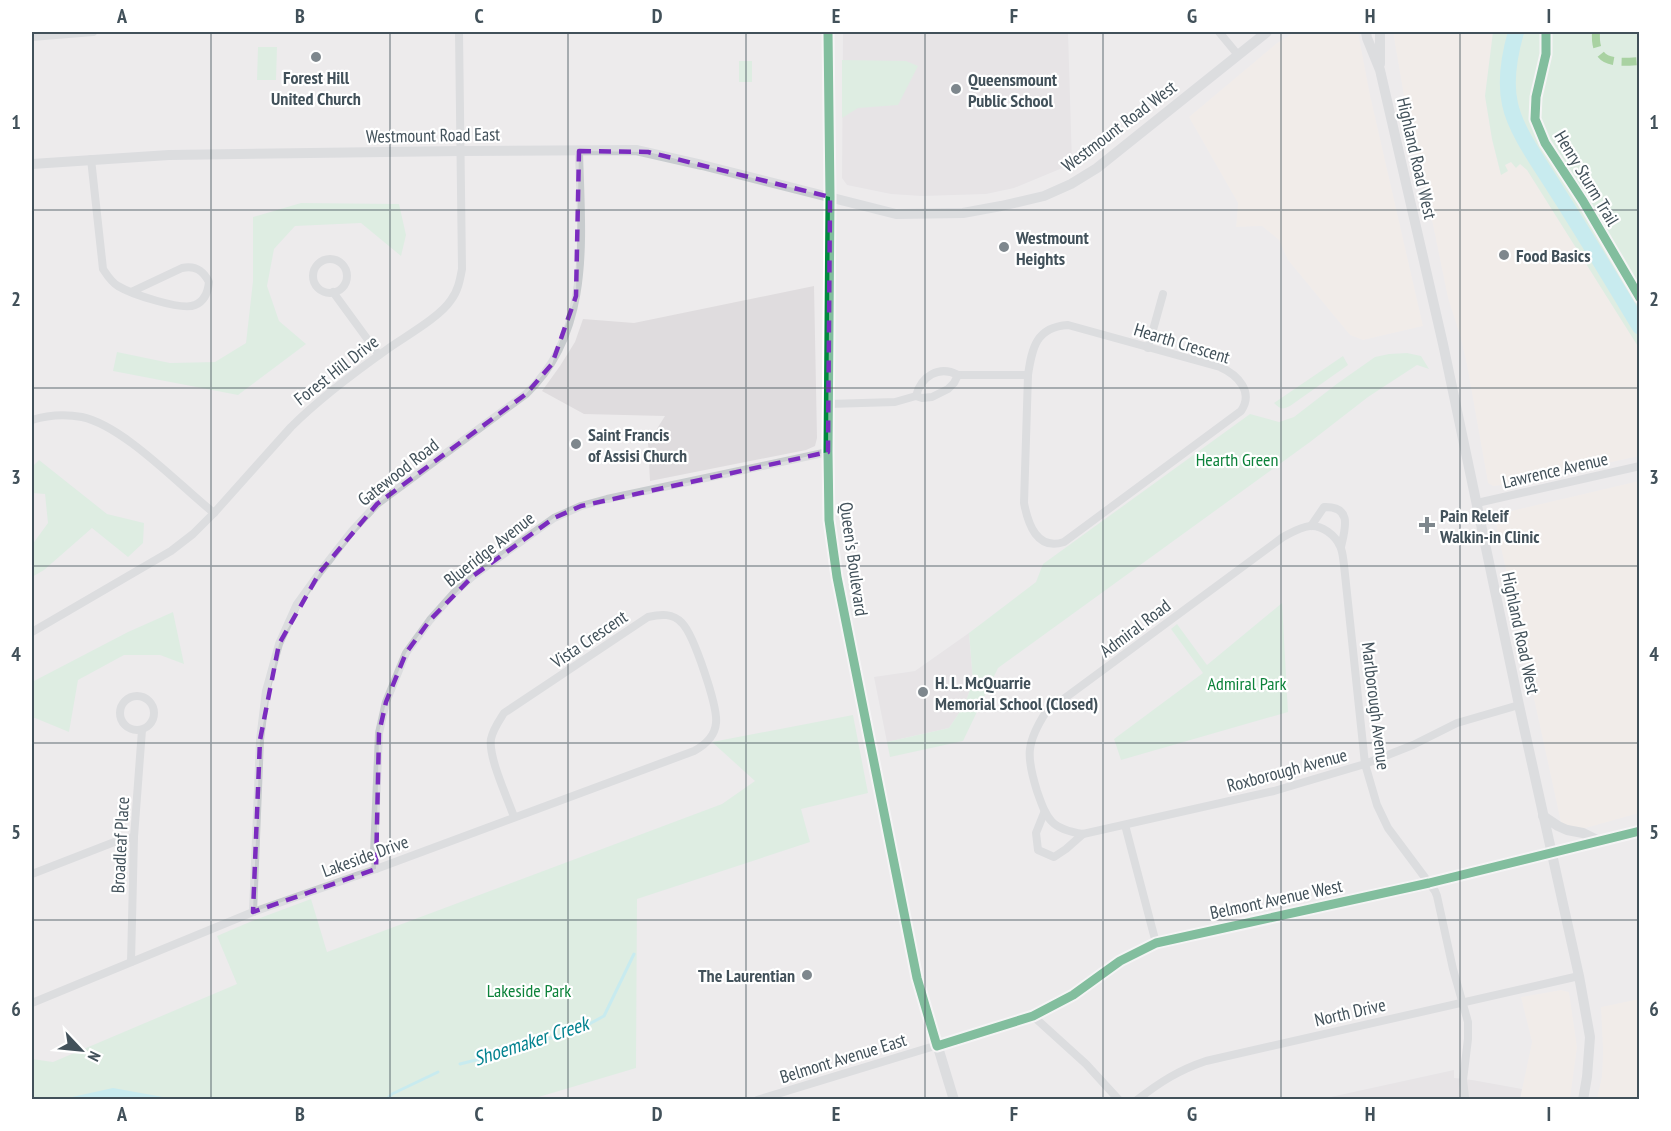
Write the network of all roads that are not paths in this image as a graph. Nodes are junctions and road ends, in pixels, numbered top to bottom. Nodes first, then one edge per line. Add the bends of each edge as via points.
1 (93, 32) edge
2 (459, 32) edge
3 (828, 32) edge
4 (1219, 32) edge
5 (1268, 32) edge
6 (1366, 32) edge
7 (1380, 32) edge
8 (32, 37) edge
9 (1238, 55) junction
10 (1380, 70) junction
11 (460, 151) junction
12 (579, 151) junction
13 (91, 159) junction
14 (32, 164) edge
15 (830, 198) junction
16 (131, 292) junction
17 (333, 292) junction
18 (1163, 294) dead end
19 (1148, 348) junction
20 (379, 355) junction
21 (958, 375) junction
22 (1028, 375) junction
23 (916, 396) junction
24 (829, 404) junction
25 (32, 420) edge
26 (828, 452) junction
27 (1640, 466) edge
28 (1477, 503) junction
29 (214, 513) junction
30 (1311, 526) junction
31 (1341, 547) junction
32 (32, 632) edge
33 (1519, 705) junction
34 (141, 730) junction
35 (709, 740) joint
36 (1365, 764) junction
37 (1044, 813) junction
38 (1543, 816) junction
39 (514, 817) junction
40 (1125, 825) junction
41 (1640, 831) edge
42 (1083, 834) junction
43 (134, 837) junction
44 (1599, 841) junction
45 (1551, 853) junction
46 (376, 868) junction
47 (32, 874) edge
48 (1429, 883) junction
49 (253, 912) junction
50 (1156, 943) junction
51 (131, 962) junction
52 (1579, 976) junction
53 (1461, 1002) junction
54 (32, 1003) edge
55 (1033, 1017) junction
56 (937, 1046) junction
57 (1465, 1096) dead end
58 (757, 1100) edge
59 (954, 1100) edge
60 (1119, 1100) edge
61 (1137, 1100) edge
62 (1583, 1100) edge

1 - 8 street
2 - 11 street, Forest Hill Drive
3 - 15 main road, Queen's Boulevard
4 - 9 street
5 - 9 main road, Westmount Road West
6 - 10 main road, Highland Road West
7 - 10 main road, Highland Road West
9 - 15 main road, Westmount Road West via 1098,168 1044,196 963,213 896,214
10 - 28 main road, Highland Road West
11 - 12 main road, Westmount Road East
11 - 13 main road, Westmount Road East via 181,154
11 - 20 street, Forest Hill Drive via 459,284 451,301 439,313
12 - 15 main road, Westmount Road East via 648,152
12 - 49 street, Gatewood Road via 581,236 576,296 572,320 552,364 526,394 377,504 297,604 279,644 266,691 260,740
13 - 14 main road, Westmount Road East
13 - 16 street via 103,268 109,278
15 - 24 main road, Queen's Boulevard
16 - 16 street via 149,300 190,306 206,295 209,282 201,271 189,267
17 - 17 street via 343,287 347,273 341,263 330,259 317,266 314,280 319,288
17 - 20 street
18 - 19 street
19 - 22 street, Hearth Crescent via 1057,326 1047,330 1035,345
19 - 22 street, Hearth Crescent via 1228,370 1241,383 1246,404 1064,542 1056,544 1037,537 1029,525 1024,504
20 - 29 street, Forest Hill Drive via 303,414
21 - 22 street
21 - 23 street via 942,393
21 - 23 street via 942,370 933,374 918,387
23 - 24 street via 896,402
24 - 26 main road, Queen's Boulevard
25 - 29 street via 66,415 100,424 136,447
26 - 46 street, Blueridge Avenue via 581,506 554,518 454,593 406,653 386,702 379,733
26 - 56 main road, Queen's Boulevard via 829,520 837,577 918,978
27 - 28 street, Lawrence Avenue
28 - 33 main road, Highland Road West
29 - 32 street, Forest Hill Drive via 171,551
30 - 31 street, Marlborough Avenue via 1324,530
30 - 31 street, Marlborough Avenue via 1324,507 1342,512 1346,521
30 - 37 street, Admiral Road via 1283,537 1046,712 1037,726 1029,757
31 - 36 street, Marlborough Avenue
33 - 36 street, Roxborough Avenue via 1457,723
33 - 38 main road, Highland Road West
34 - 34 street, Broadleaf Place via 153,721 153,706 146,698 133,696 124,701 119,716 130,730
34 - 43 street, Broadleaf Place
35 - 39 street, Lakeside Drive via 694,751
35 - 39 street, Vista Crescent via 716,725 716,709 691,637 682,622 672,616 648,617 504,713 491,739 491,753
36 - 40 street, Roxborough Avenue via 1274,791
36 - 48 street, Marlborough Avenue via 1388,828
37 - 42 street via 1061,828
37 - 42 street via 1036,833 1038,850 1054,857
38 - 44 main road via 1558,826
38 - 45 main road, Highland Road West
39 - 46 street, Lakeside Drive
40 - 42 street
40 - 50 street
41 - 44 main road, Belmont Avenue West
43 - 47 street
43 - 51 street, Broadleaf Place
44 - 45 main road, Belmont Avenue West
45 - 48 street, Belmont Avenue West
45 - 52 main road, Highland Road West
46 - 49 street, Lakeside Drive
48 - 50 street, Belmont Avenue West
48 - 53 street, Marlborough Avenue via 1437,896
49 - 51 street, Lakeside Drive
50 - 55 street, Belmont Avenue West via 1120,961 1073,995
51 - 54 street, Lakeside Drive
52 - 53 street, North Drive
52 - 62 main road, Highland Road West via 1590,1037
53 - 57 street, Marlborough Avenue via 1468,1022
53 - 61 street, North Drive via 1206,1061 1167,1078
55 - 56 street, Belmont Avenue West
55 - 60 street
56 - 58 street, Belmont Avenue East
56 - 59 main road, Queen's Boulevard

